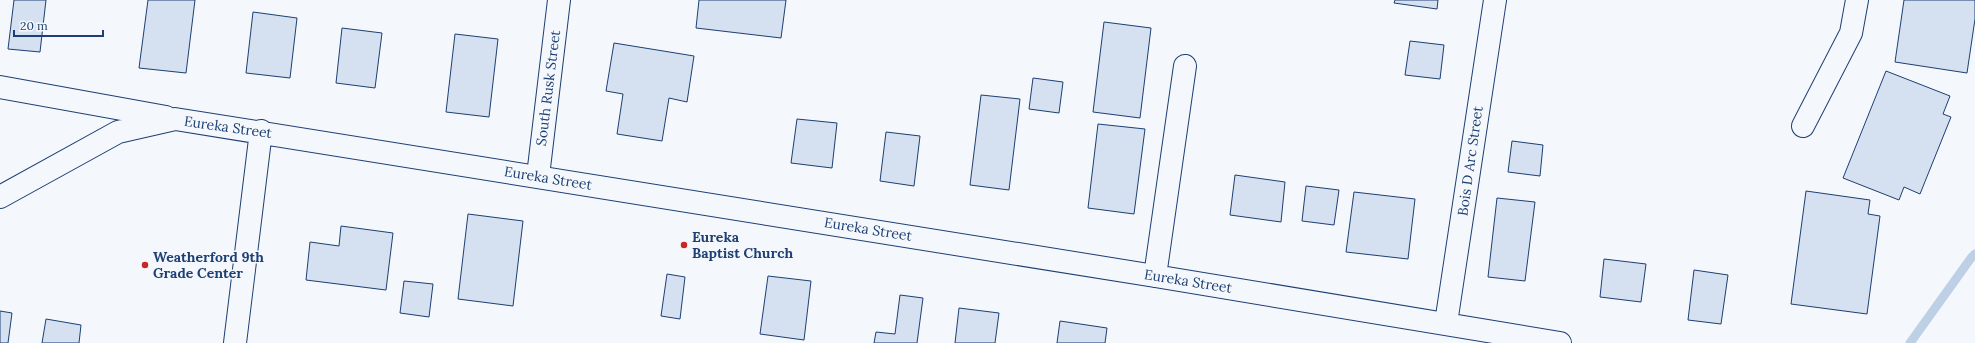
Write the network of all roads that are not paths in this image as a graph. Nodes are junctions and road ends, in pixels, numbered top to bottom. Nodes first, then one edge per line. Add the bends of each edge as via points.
1 (559, 0) edge
2 (1495, 0) edge
3 (1857, 0) edge
4 (1185, 66) dead end
5 (0, 87) edge
6 (175, 119) junction
7 (1803, 126) dead end
8 (261, 131) junction
9 (538, 176) junction
10 (0, 197) edge
11 (1155, 276) junction
12 (1446, 323) junction
13 (234, 343) edge
14 (1560, 343) edge

1 - 9 street, South Rusk Street
2 - 12 street, Bois D Arc Street
3 - 7 street via 1851,33
4 - 11 street
5 - 6 street, Eureka Street
6 - 8 street, Eureka Street
6 - 10 street, Eureka Street via 118,132
8 - 9 street, Eureka Street
8 - 13 street
9 - 11 street, Eureka Street
11 - 12 street, Eureka Street
12 - 14 street, Eureka Street

